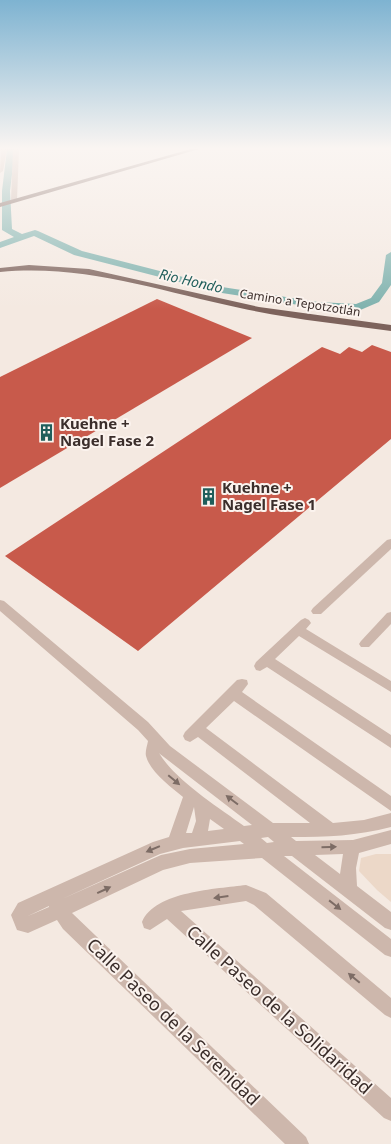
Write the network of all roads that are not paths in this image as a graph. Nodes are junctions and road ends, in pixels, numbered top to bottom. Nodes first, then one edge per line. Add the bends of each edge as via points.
1 (0, 270) edge
2 (391, 328) edge
3 (391, 543) edge
4 (0, 604) edge
5 (316, 611) dead end
6 (391, 616) edge
7 (365, 644) dead end
8 (391, 687) edge
9 (155, 740) junction
10 (391, 742) edge
11 (196, 798) junction
12 (391, 804) edge
13 (391, 820) edge
14 (271, 830) junction
15 (331, 830) junction
16 (241, 833) junction
17 (391, 838) edge
18 (198, 839) junction
19 (174, 843) junction
20 (353, 847) junction
21 (295, 848) junction
22 (264, 850) junction
23 (349, 889) junction
24 (55, 903) junction
25 (167, 908) junction
26 (150, 922) dead end
27 (391, 922) edge
28 (391, 949) edge
29 (391, 1009) edge
30 (391, 1111) edge
31 (299, 1144) edge

1 - 2 main road, Camino a Tepotzotlán via 44,267 86,271 241,306
3 - 5 street
4 - 9 street via 143,726
6 - 7 street
8 - 10 street via 301,626 264,663
9 -> 11 street via 152,755 155,762
14 -> 9 street
11 - 16 street
11 - 18 street via 203,821
11 - 19 street
12 - 15 street via 237,689 194,732
13 - 15 street
14 - 15 street
14 - 16 street
14 - 21 street
16 - 18 street
16 - 22 street
17 - 20 street
18 - 19 street
19 -> 24 street via 158,847
21 -> 20 street
20 - 23 street via 348,860
21 - 22 street
21 - 23 street
24 -> 22 street via 161,863 190,856
22 -> 28 street
23 - 27 street
24 - 31 street, Calle Paseo de la Serenidad via 76,930
25 - 26 street, Calle Paseo de la Solidaridad
29 -> 25 street, Calle Paseo de la Solidaridad via 260,899 246,893 181,902
25 - 30 street, Calle Paseo de la Solidaridad

